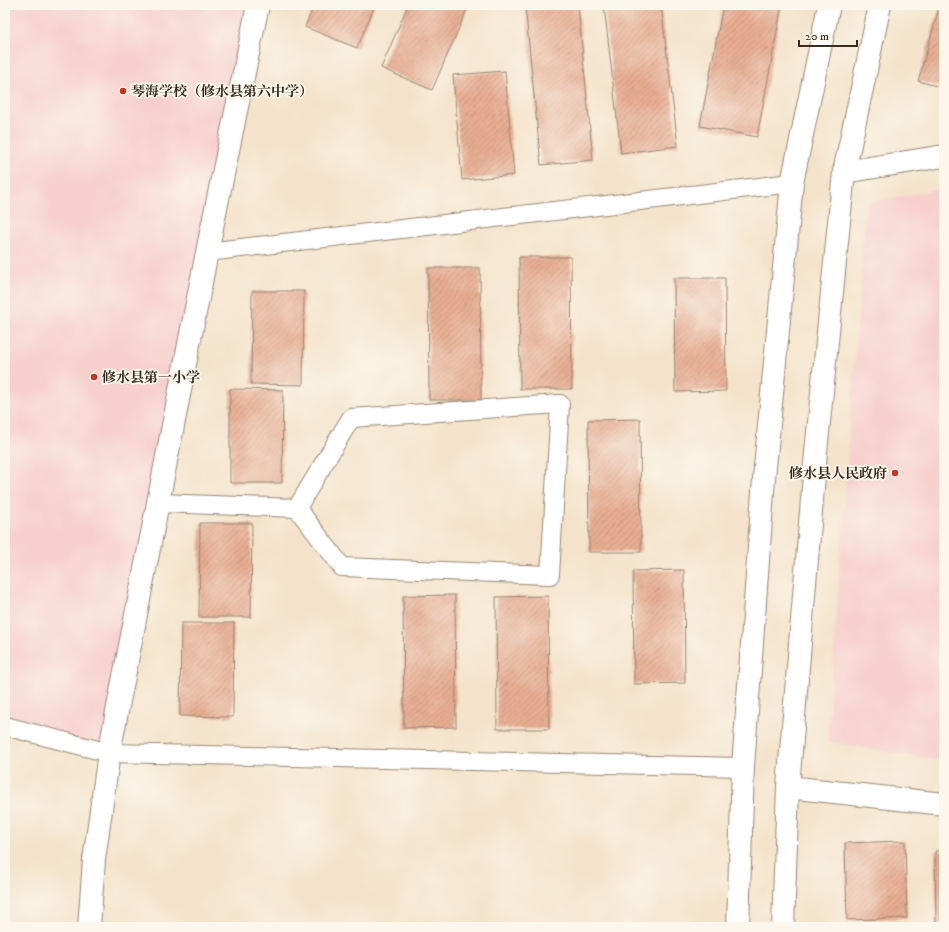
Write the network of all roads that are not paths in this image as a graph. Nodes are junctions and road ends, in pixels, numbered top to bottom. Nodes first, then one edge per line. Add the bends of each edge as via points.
1 (258, 5) edge
2 (829, 5) edge
3 (880, 5) edge
4 (944, 156) edge
5 (844, 172) junction
6 (792, 183) junction
7 (207, 252) junction
8 (158, 503) junction
9 (297, 508) junction
10 (5, 726) edge
11 (109, 753) junction
12 (743, 767) junction
13 (788, 787) junction
14 (944, 804) edge
15 (89, 927) edge
16 (738, 927) edge
17 (783, 927) edge

1 - 7 main road
2 - 6 main road
3 - 5 main road
4 - 5 main road
5 - 13 main road via 817,444
6 - 7 street
6 - 12 main road via 764,478
7 - 8 main road
8 - 9 street
8 - 11 main road
9 - 9 street via 342,567 550,575 560,404 351,418
10 - 11 street
11 - 12 street
11 - 15 main road via 94,860
12 - 16 main road
13 - 14 main road
13 - 17 main road

